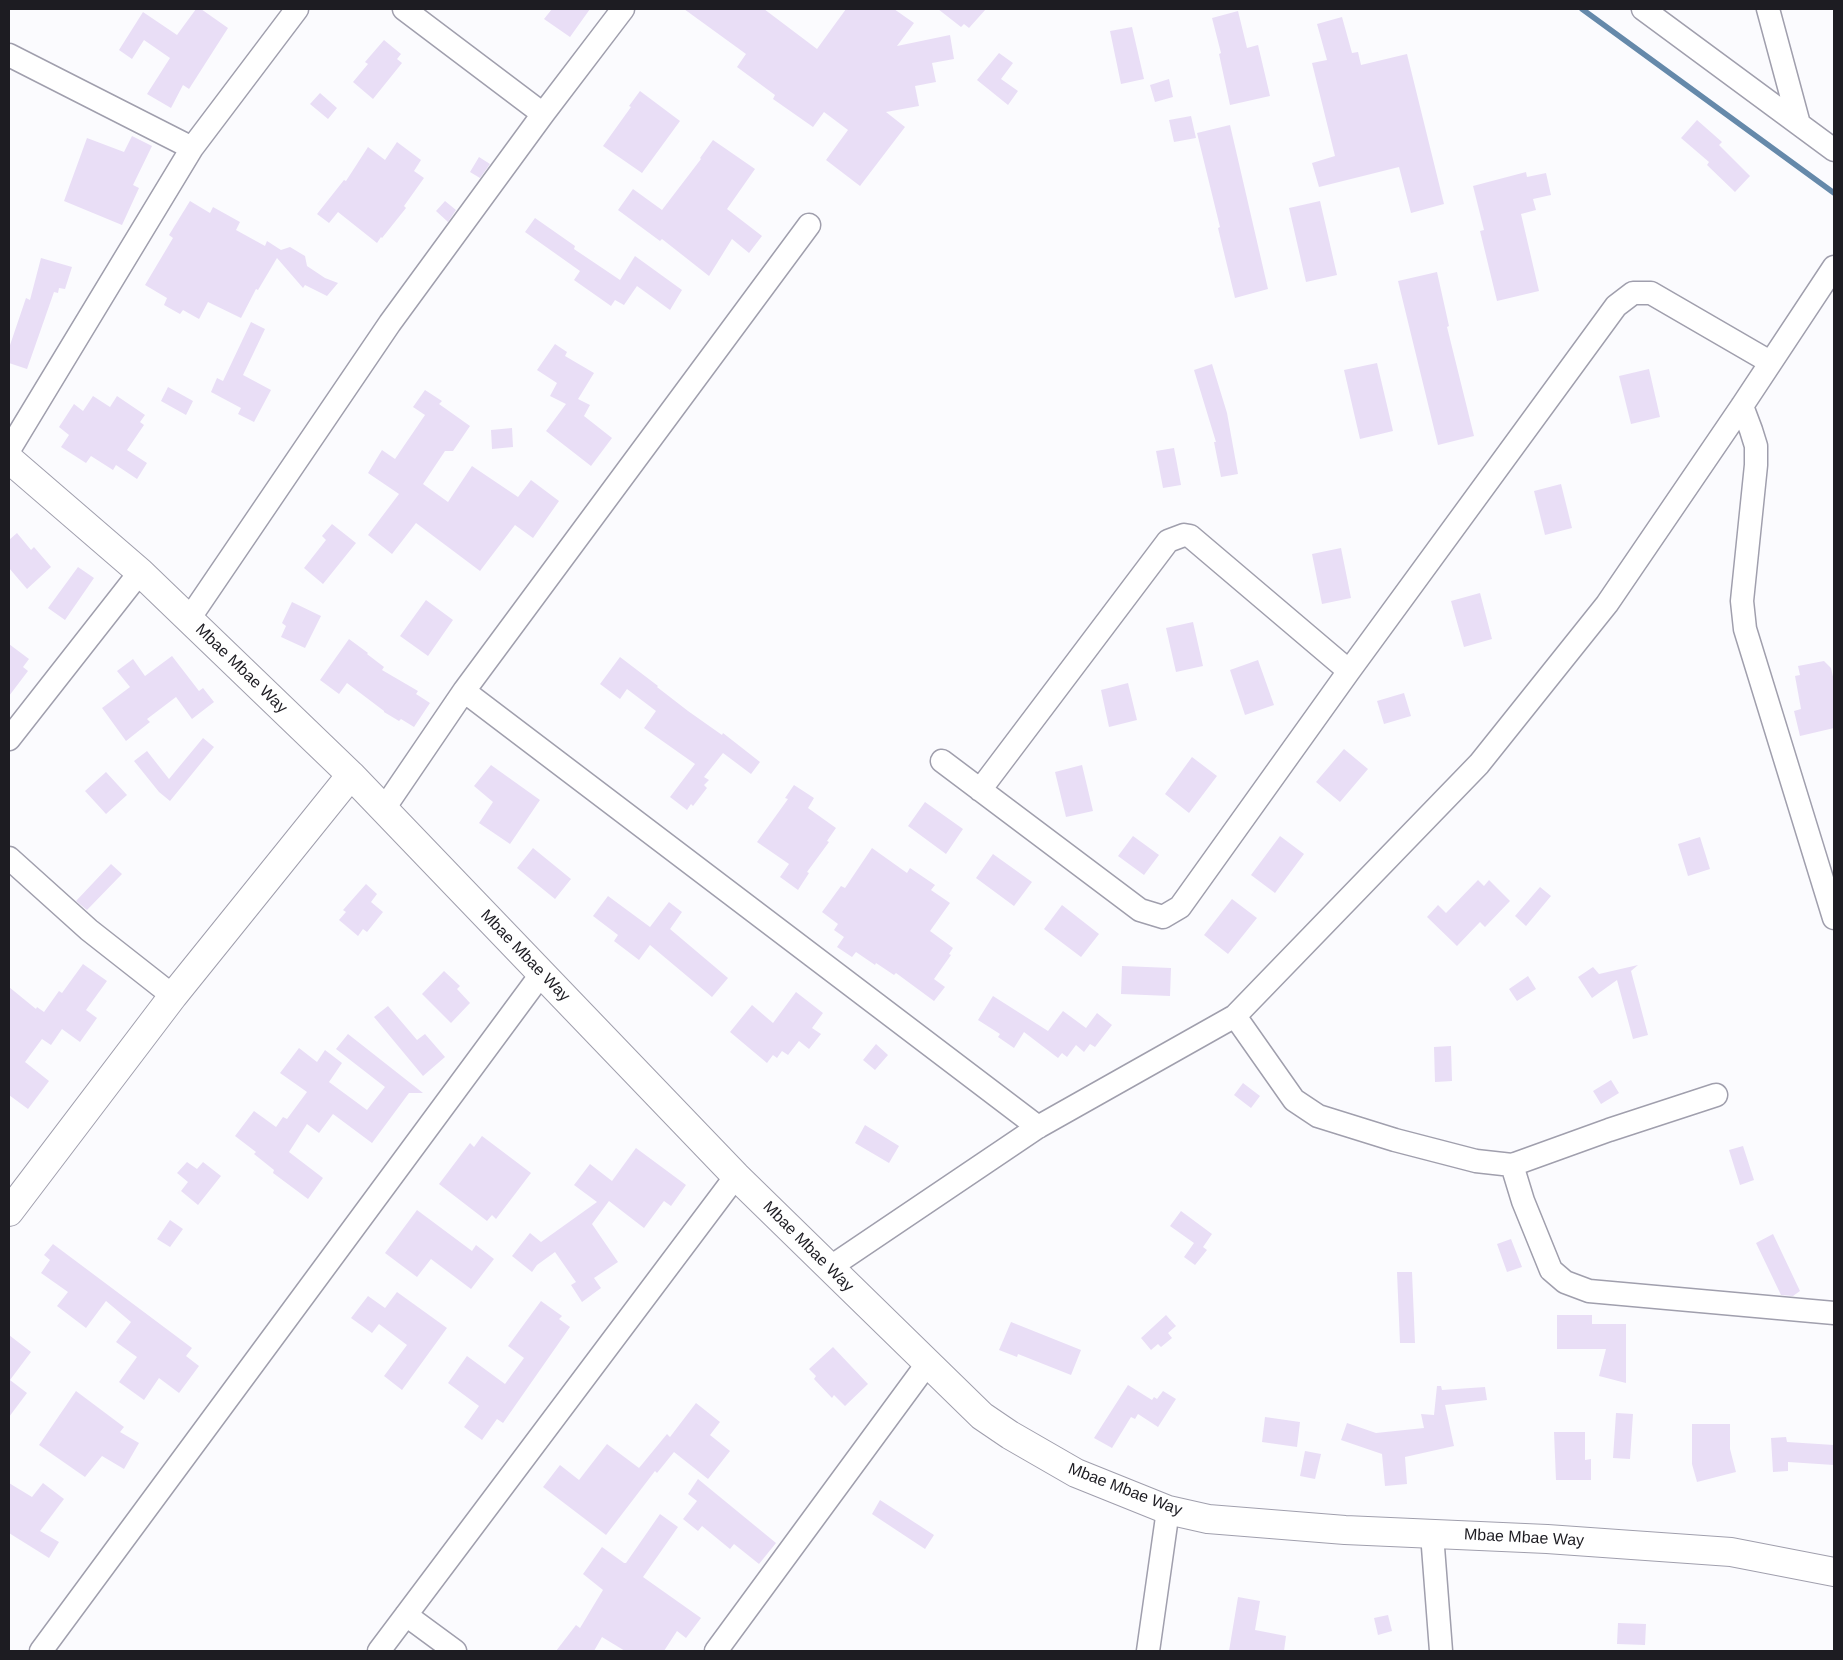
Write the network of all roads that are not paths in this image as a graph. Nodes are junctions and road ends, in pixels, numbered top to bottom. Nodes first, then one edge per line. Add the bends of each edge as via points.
1 (297, 9) edge
2 (404, 9) edge
3 (623, 9) edge
4 (1643, 9) edge
5 (1768, 9) edge
6 (9, 55) edge
7 (543, 114) junction
8 (1799, 124) junction
9 (192, 148) junction
10 (1834, 150) edge
11 (809, 225) dead end
12 (1834, 267) edge
13 (1770, 362) junction
14 (1742, 406) junction
15 (9, 450) edge
16 (9, 459) edge
17 (140, 572) junction
18 (189, 619) junction
19 (1350, 671) junction
20 (464, 691) junction
21 (9, 739) edge
22 (942, 761) dead end
23 (351, 775) junction
24 (980, 790) junction
25 (383, 810) junction
26 (9, 858) edge
27 (1834, 918) edge
28 (542, 974) junction
29 (173, 996) junction
30 (1235, 1016) junction
31 (1716, 1095) dead end
32 (1038, 1127) junction
33 (1512, 1165) junction
34 (736, 1176) junction
35 (9, 1212) edge
36 (829, 1268) junction
37 (1834, 1313) edge
38 (927, 1364) junction
39 (1168, 1510) junction
40 (1432, 1534) junction
41 (1834, 1572) edge
42 (406, 1615) junction
43 (41, 1651) edge
44 (379, 1651) edge
45 (455, 1651) edge
46 (716, 1651) edge
47 (1148, 1651) edge
48 (1441, 1651) edge

1 - 9 street
2 - 7 street
3 - 7 street
4 - 8 street
5 - 8 street
6 - 9 street
7 - 18 street via 390,322
8 - 10 street
9 - 15 street
11 - 20 street
12 - 13 street
13 - 14 street
13 - 19 street via 1651,293 1633,293 1616,306
14 - 27 street via 1756,456 1742,601 1745,629
14 - 30 street via 1607,604 1479,764
16 - 17 street, Mbae Mbae Way
17 - 18 street, Mbae Mbae Way
17 - 21 street
18 - 23 street, Mbae Mbae Way
19 - 24 street via 1180,907 1163,917 1140,910
19 - 24 street via 1190,536 1176,537 1168,541
20 - 25 street
20 - 32 street
22 - 24 street
23 - 25 street, Mbae Mbae Way
23 - 29 street
25 - 28 street, Mbae Mbae Way
26 - 29 street via 83,924
28 - 34 street, Mbae Mbae Way
28 - 43 street
29 - 35 street
30 - 32 street
30 - 33 street via 1294,1100 1318,1116 1476,1161
31 - 33 street
32 - 36 street
33 - 37 street via 1523,1202 1551,1270 1565,1282 1589,1291
34 - 36 street, Mbae Mbae Way
34 - 42 street
36 - 38 street, Mbae Mbae Way
38 - 39 street, Mbae Mbae Way via 982,1416 1010,1435 1076,1473
38 - 46 street
39 - 40 street, Mbae Mbae Way via 1251,1523
39 - 47 street
40 - 41 street, Mbae Mbae Way via 1730,1552
40 - 48 street
42 - 44 street
42 - 45 street

